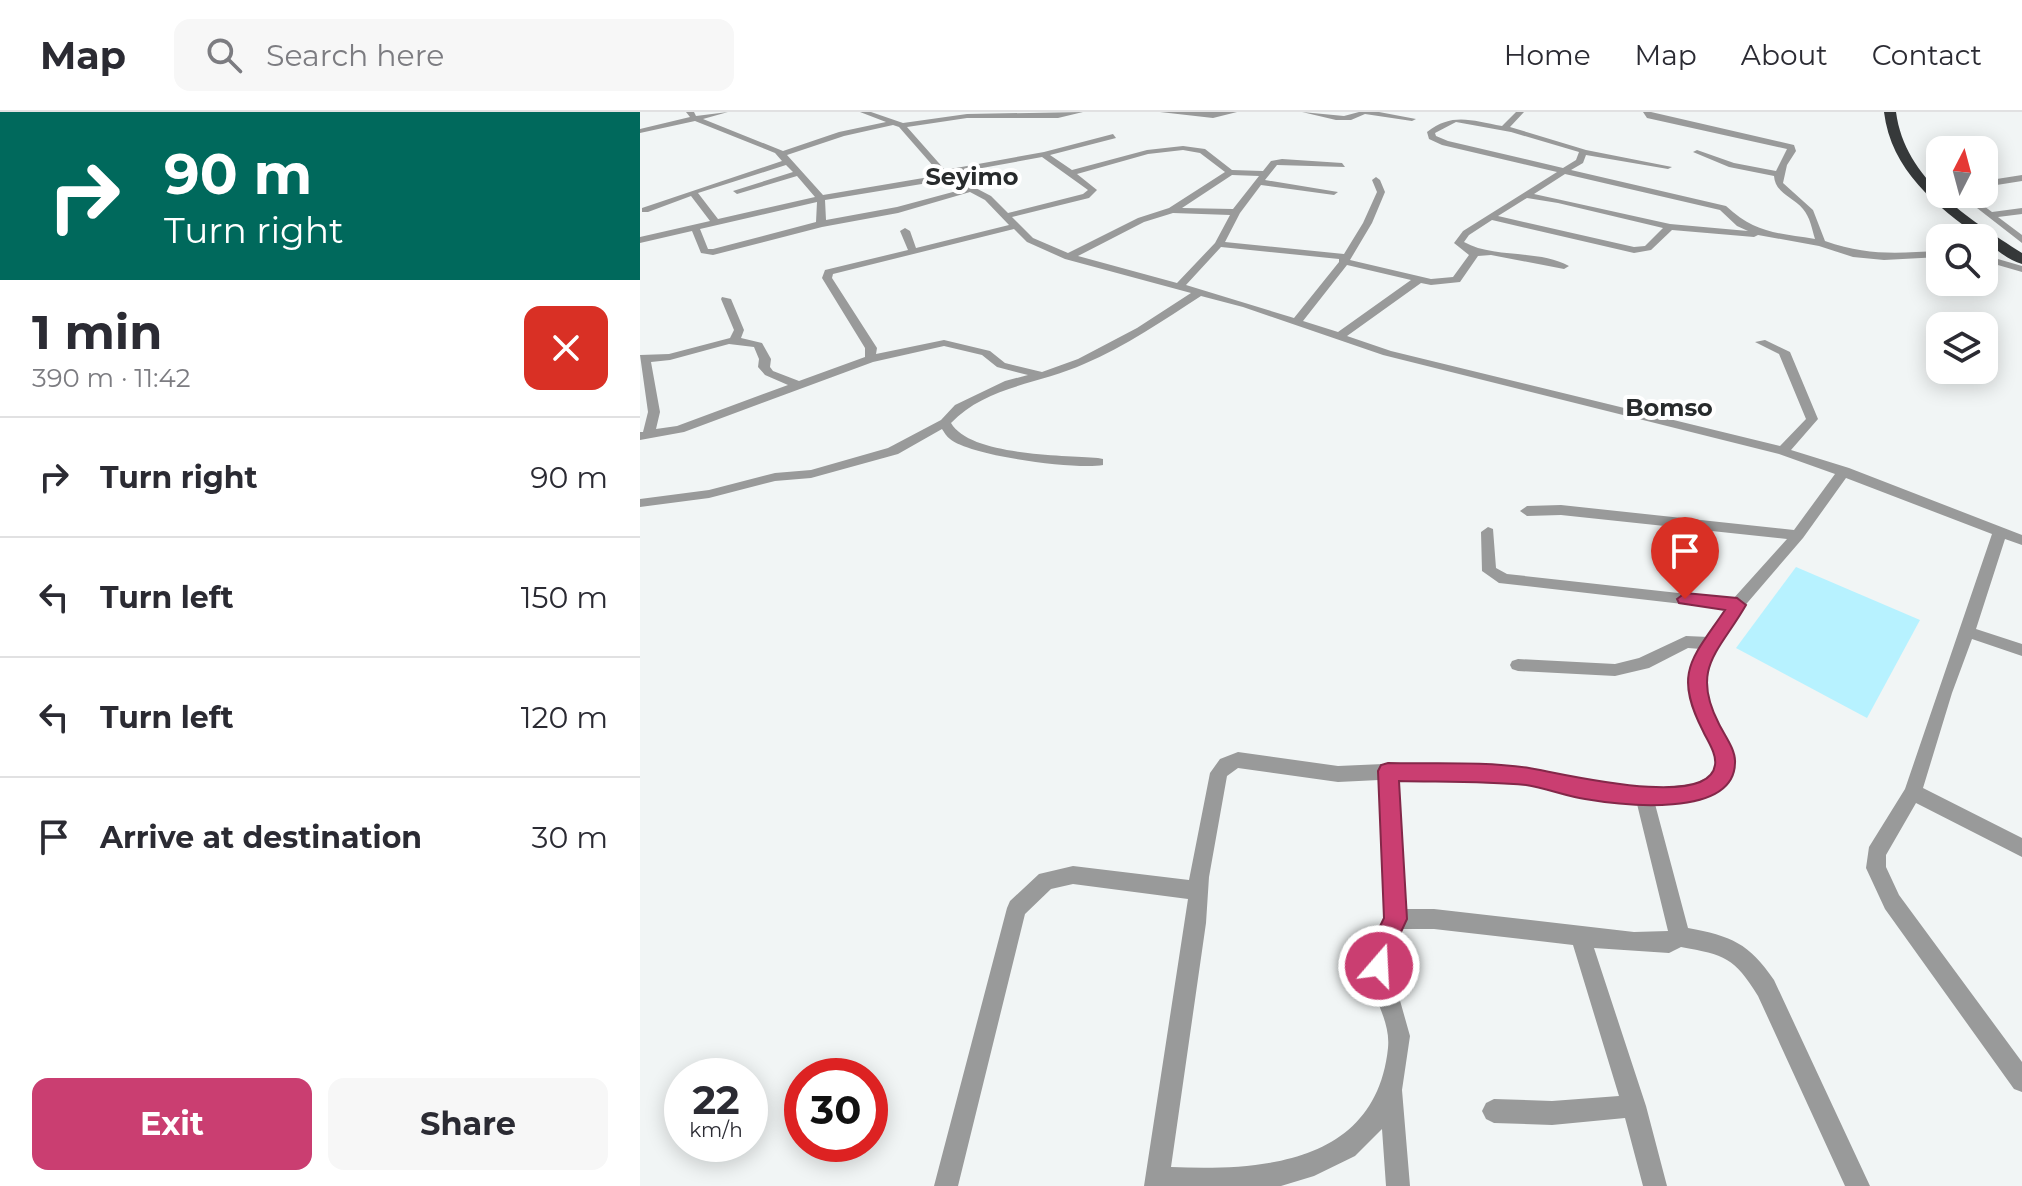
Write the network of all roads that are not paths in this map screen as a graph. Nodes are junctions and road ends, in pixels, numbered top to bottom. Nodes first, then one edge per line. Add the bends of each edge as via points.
1 (724, 112) edge
2 (871, 112) edge
3 (932, 112) edge
4 (1079, 112) edge
5 (1167, 112) edge
6 (1233, 112) edge
7 (1306, 112) edge
8 (1364, 112) edge
9 (1520, 112) edge
10 (1647, 112) edge
11 (1890, 112) edge
12 (997, 114) edge
13 (692, 115) edge
14 (1412, 119) dead end
15 (939, 120) junction
16 (898, 124) junction
17 (1510, 130) junction
18 (640, 131) edge
19 (1113, 136) dead end
20 (1583, 152) junction
21 (1697, 152) dead end
22 (1044, 154) junction
23 (786, 158) junction
24 (1342, 165) dead end
25 (1668, 167) dead end
26 (1564, 171) junction
27 (1230, 172) junction
28 (799, 173) junction
29 (1072, 173) junction
30 (1779, 174) junction
31 (944, 175) junction
32 (1262, 178) junction
33 (2022, 178) edge
34 (1376, 180) dead end
35 (1998, 182) edge
36 (973, 189) junction
37 (737, 191) dead end
38 (693, 192) junction
39 (1334, 192) dead end
40 (1524, 195) junction
41 (821, 198) junction
42 (1981, 208) edge
43 (645, 210) dead end
44 (1172, 210) junction
45 (2022, 211) edge
46 (1236, 212) junction
47 (1990, 215) junction
48 (1005, 216) junction
49 (1489, 217) junction
50 (715, 221) junction
51 (821, 224) junction
52 (1015, 226) junction
53 (695, 227) junction
54 (1670, 227) junction
55 (905, 231) dead end
56 (1762, 233) junction
57 (640, 240) edge
58 (2022, 240) edge
59 (1821, 243) junction
60 (1219, 244) junction
61 (913, 251) junction
62 (1474, 253) junction
63 (1926, 255) edge
64 (1068, 257) junction
65 (1344, 259) junction
66 (2022, 260) edge
67 (1998, 262) edge
68 (1564, 266) dead end
69 (2022, 269) edge
70 (1420, 279) junction
71 (1180, 286) junction
72 (1200, 292) junction
73 (726, 299) dead end
74 (1295, 323) junction
75 (1340, 336) junction
76 (735, 339) junction
77 (1761, 342) dead end
78 (642, 359) edge
79 (870, 359) junction
80 (1051, 373) junction
81 (800, 386) junction
82 (945, 423) junction
83 (645, 435) edge
84 (1783, 451) junction
85 (1098, 462) dead end
86 (1844, 471) junction
87 (640, 503) edge
88 (1527, 511) dead end
89 (1488, 532) dead end
90 (2000, 532) junction
91 (1798, 535) junction
92 (2022, 540) edge
93 (1737, 605) junction
94 (1968, 632) junction
95 (1713, 643) junction
96 (2022, 650) edge
97 (1518, 665) dead end
98 (1388, 771) junction
99 (1913, 792) junction
100 (1644, 797) junction
101 (2022, 848) edge
102 (1198, 891) junction
103 (1395, 919) junction
104 (1580, 935) junction
105 (1679, 936) junction
106 (2022, 1081) edge
107 (1391, 1090) junction
108 (1634, 1106) junction
109 (1494, 1111) dead end
110 (1158, 1183) edge
111 (946, 1186) edge
112 (1398, 1186) edge
113 (1655, 1186) edge
114 (1858, 1186) edge

1 - 13 street
2 - 16 street
3 - 15 street
4 - 12 street
5 - 6 street
7 - 8 street via 1347,119
8 - 14 street
9 - 17 street via 1505,128
10 - 30 street via 1789,146 1792,151
11 - 66 highway via 1893,137 1915,172 1964,218
12 - 15 street
13 - 18 street
13 - 23 street
15 - 16 street
16 - 23 street via 842,134
16 - 31 street
17 - 20 street
17 - 26 street via 1456,120 1431,132 1445,143
19 - 22 street
20 - 25 street
20 - 26 street via 1580,161
21 - 30 street
22 - 29 street
22 - 31 street
23 - 28 street
23 - 38 street
24 - 32 street via 1278,161
26 - 40 street
26 - 56 street via 1723,208 1740,224
27 - 29 street via 1202,151 1176,148
27 - 32 street
27 - 44 street
28 - 37 street
28 - 41 street
29 - 48 street via 1093,192
30 - 59 street via 1786,193 1811,214
31 - 36 street
31 - 41 street
32 - 39 street
32 - 46 street
33 - 35 street
34 - 65 street via 1381,192 1377,206
36 - 48 street
36 - 51 street
38 - 43 street
38 - 50 street
40 - 49 street
40 - 54 street
41 - 50 street
41 - 51 street
42 - 47 street
44 - 46 street
44 - 64 street
45 - 47 street
46 - 60 street
47 - 58 street
48 - 52 street
49 - 54 street via 1634,250 1648,248
49 - 62 street via 1459,241
50 - 53 street
51 - 53 street via 713,252 704,251
52 - 61 street
52 - 64 street via 1037,245
53 - 57 street
54 - 56 street
55 - 61 street
56 - 59 street
59 - 63 street via 1875,257
60 - 65 street
60 - 71 street
61 - 79 street via 837,268 827,275 871,348
62 - 68 street
62 - 70 street via 1460,278 1441,283
64 - 71 street
65 - 70 street
65 - 74 street
67 - 69 street
70 - 75 street
71 - 72 street
72 - 74 street
72 - 80 street via 1141,330
73 - 76 street via 739,330
74 - 75 street
75 - 84 street via 1430,364
76 - 78 street
76 - 81 street via 758,345 769,373
77 - 84 street via 1784,352 1812,419
78 - 83 street via 654,412
79 - 80 street via 944,343 986,353 1020,371
79 - 81 street
80 - 82 street via 1009,383 959,408
81 - 83 street via 680,429
82 - 85 street via 954,437 980,446
82 - 87 street via 893,451 811,474
84 - 86 street
86 - 90 street
86 - 91 street
88 - 91 street
89 - 93 street via 1489,571 1504,579
90 - 92 street
90 - 94 street
91 - 93 street
93 - 95 street
94 - 96 street
94 - 99 street
95 - 97 street via 1686,642 1643,664 1615,670
95 - 100 street via 1695,679 1700,707 1722,750 1725,765 1719,780 1697,792
98 - 100 street via 1528,777
98 - 102 street via 1338,774 1238,760 1226,764 1211,809
98 - 103 street
99 - 101 street
99 - 106 street via 1876,853 1876,868 1892,902
100 - 105 street
102 - 110 street
102 - 111 street via 1073,875 1046,881 1017,908
103 - 104 street
103 - 107 street via 1379,966 1399,1045
104 - 105 street via 1669,943
104 - 108 street
105 - 114 street via 1729,946 1750,961
107 - 110 street via 1371,1129 1327,1162 1268,1180
107 - 112 street
108 - 109 street via 1552,1113
108 - 113 street

